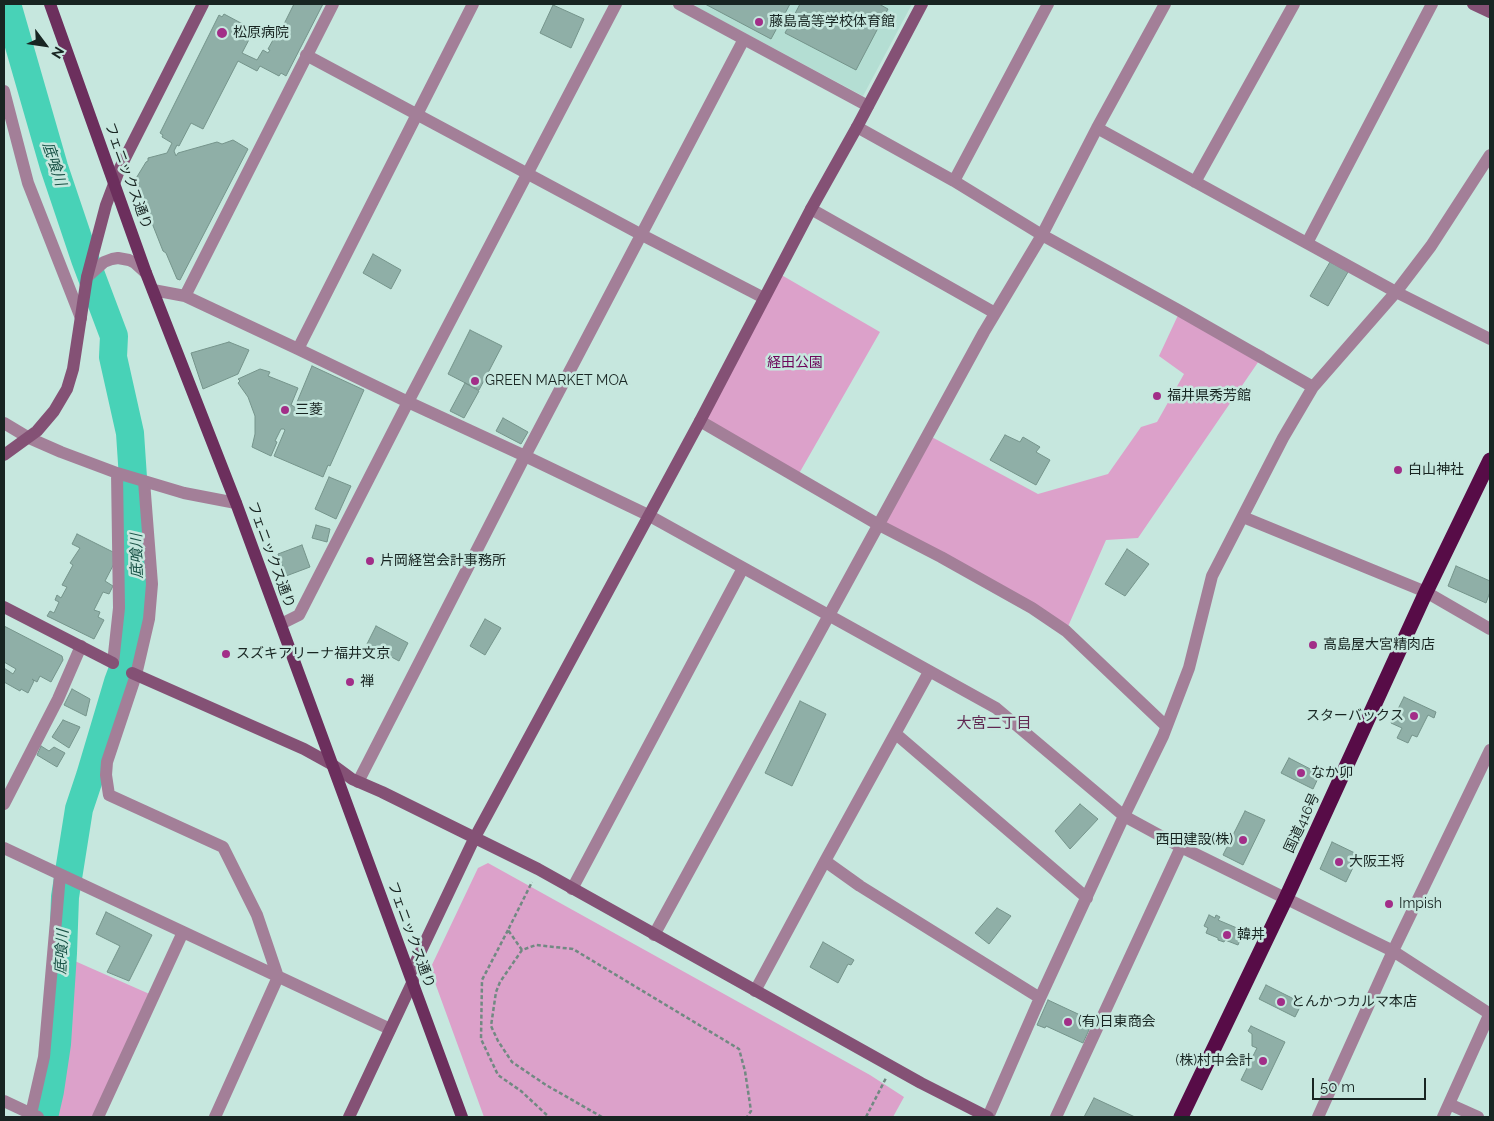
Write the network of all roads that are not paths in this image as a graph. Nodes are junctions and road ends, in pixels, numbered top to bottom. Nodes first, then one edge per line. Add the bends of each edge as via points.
1 (50, 4) edge
2 (203, 4) edge
3 (333, 4) edge
4 (473, 4) edge
5 (616, 4) edge
6 (679, 4) edge
7 (922, 4) edge
8 (1048, 4) edge
9 (1165, 4) edge
10 (1294, 4) edge
11 (1432, 4) edge
12 (1473, 4) edge
13 (1490, 12) edge
14 (744, 39) junction
15 (306, 55) junction
16 (4, 91) edge
17 (868, 106) junction
18 (6, 112) edge
19 (417, 114) junction
20 (857, 127) junction
21 (1097, 128) junction
22 (1490, 155) edge
23 (528, 174) junction
24 (114, 181) junction
25 (954, 181) junction
26 (1195, 182) junction
27 (811, 208) junction
28 (642, 235) junction
29 (1042, 235) junction
30 (1307, 243) junction
31 (146, 273) junction
32 (87, 277) junction
33 (153, 290) junction
34 (1396, 292) junction
35 (186, 296) junction
36 (764, 298) junction
37 (995, 313) junction
38 (81, 314) junction
39 (1490, 339) edge
40 (298, 349) junction
41 (1313, 387) junction
42 (408, 402) junction
43 (700, 421) junction
44 (4, 423) edge
45 (29, 438) junction
46 (4, 455) edge
47 (525, 456) junction
48 (1490, 460) edge
49 (117, 473) junction
50 (144, 481) junction
51 (236, 503) junction
52 (648, 516) junction
53 (1243, 517) junction
54 (879, 525) junction
55 (743, 568) junction
56 (1426, 592) junction
57 (4, 607) edge
58 (830, 615) junction
59 (280, 624) junction
60 (1490, 630) edge
61 (80, 646) junction
62 (930, 672) junction
63 (134, 674) junction
64 (1166, 726) junction
65 (896, 734) junction
66 (1490, 752) edge
67 (333, 765) junction
68 (358, 782) junction
69 (4, 804) edge
70 (1124, 816) junction
71 (474, 838) junction
72 (1181, 847) junction
73 (4, 848) edge
74 (825, 861) junction
75 (60, 875) junction
76 (572, 888) junction
77 (1087, 898) junction
78 (1286, 898) junction
79 (183, 932) junction
80 (654, 935) junction
81 (1393, 951) junction
82 (278, 977) junction
83 (411, 977) junction
84 (755, 991) junction
85 (1040, 998) junction
86 (1490, 1014) edge
87 (390, 1029) junction
88 (4, 1101) edge
89 (1449, 1104) junction
90 (36, 1116) edge
91 (98, 1117) edge
92 (215, 1117) edge
93 (349, 1117) edge
94 (462, 1117) edge
95 (988, 1117) edge
96 (1056, 1117) edge
97 (1181, 1117) edge
98 (1318, 1117) edge
99 (1443, 1117) edge
100 (1478, 1117) edge

1 - 24 main road, フェニックス通り
2 - 24 street
3 - 15 street
4 - 19 street
5 - 23 street
6 - 14 street
7 - 17 street
8 - 25 street
9 - 21 street
10 - 26 street
11 - 30 street
12 - 13 street
14 - 17 street
14 - 28 street
15 - 19 street
15 - 35 street
16 - 18 street
17 - 20 street
18 - 38 street via 28,183
19 - 23 street
19 - 40 street
20 - 25 street
20 - 27 street
21 - 26 street
21 - 29 street
22 - 34 street via 1431,246
23 - 28 street
23 - 42 street
24 - 31 main road, フェニックス通り
24 - 32 street
25 - 29 street
26 - 30 street
27 - 36 street
27 - 37 street
28 - 36 street
28 - 47 street
29 - 37 street
29 - 41 street
30 - 34 street
31 - 32 street via 135,263 118,258 108,260
31 - 33 main road, フェニックス通り
32 - 38 street
33 - 35 street
33 - 51 main road, フェニックス通り
34 - 39 street
34 - 41 street
35 - 40 street
36 - 43 street
37 - 54 street
38 - 45 street via 67,389 51,416
40 - 42 street
41 - 53 street
42 - 47 street
42 - 59 street via 299,615
43 - 52 street
43 - 54 street
44 - 45 street
45 - 46 street
45 - 49 street
47 - 52 street
47 - 68 street
48 - 56 highway, 国道416号
49 - 50 street
49 - 61 street via 119,608 113,663
50 - 51 street
50 - 63 street via 152,584 149,619
51 - 59 main road, フェニックス通り
52 - 55 street
52 - 71 street
53 - 56 street
53 - 64 street via 1212,576 1188,668
54 - 58 street
54 - 64 street via 1032,608 1066,631
55 - 58 street
55 - 76 street
56 - 60 street
56 - 78 highway, 国道416号
57 - 61 street
58 - 62 street
58 - 80 street
59 - 67 main road, フェニックス通り
61 - 69 street via 58,699
62 - 65 street
62 - 70 street via 996,708
63 - 67 street
63 - 82 street via 106,762 109,795 223,847 257,915
64 - 70 street
65 - 74 street
65 - 77 street
66 - 81 street
67 - 68 street
67 - 83 main road, フェニックス通り
68 - 71 street
70 - 72 street
70 - 77 street
71 - 76 street
71 - 83 street
72 - 78 street
72 - 96 street
73 - 75 street
74 - 84 street
74 - 85 street
75 - 79 street
75 - 90 street
76 - 80 street
77 - 85 street
78 - 81 street
78 - 97 highway, 国道416号
79 - 82 street
79 - 91 street
80 - 84 street
81 - 86 street
81 - 98 street
82 - 87 street
82 - 92 street
83 - 87 street
83 - 94 main road, フェニックス通り
84 - 95 street
85 - 95 street
86 - 89 street
87 - 93 street
88 - 90 street
89 - 99 street
89 - 100 street

